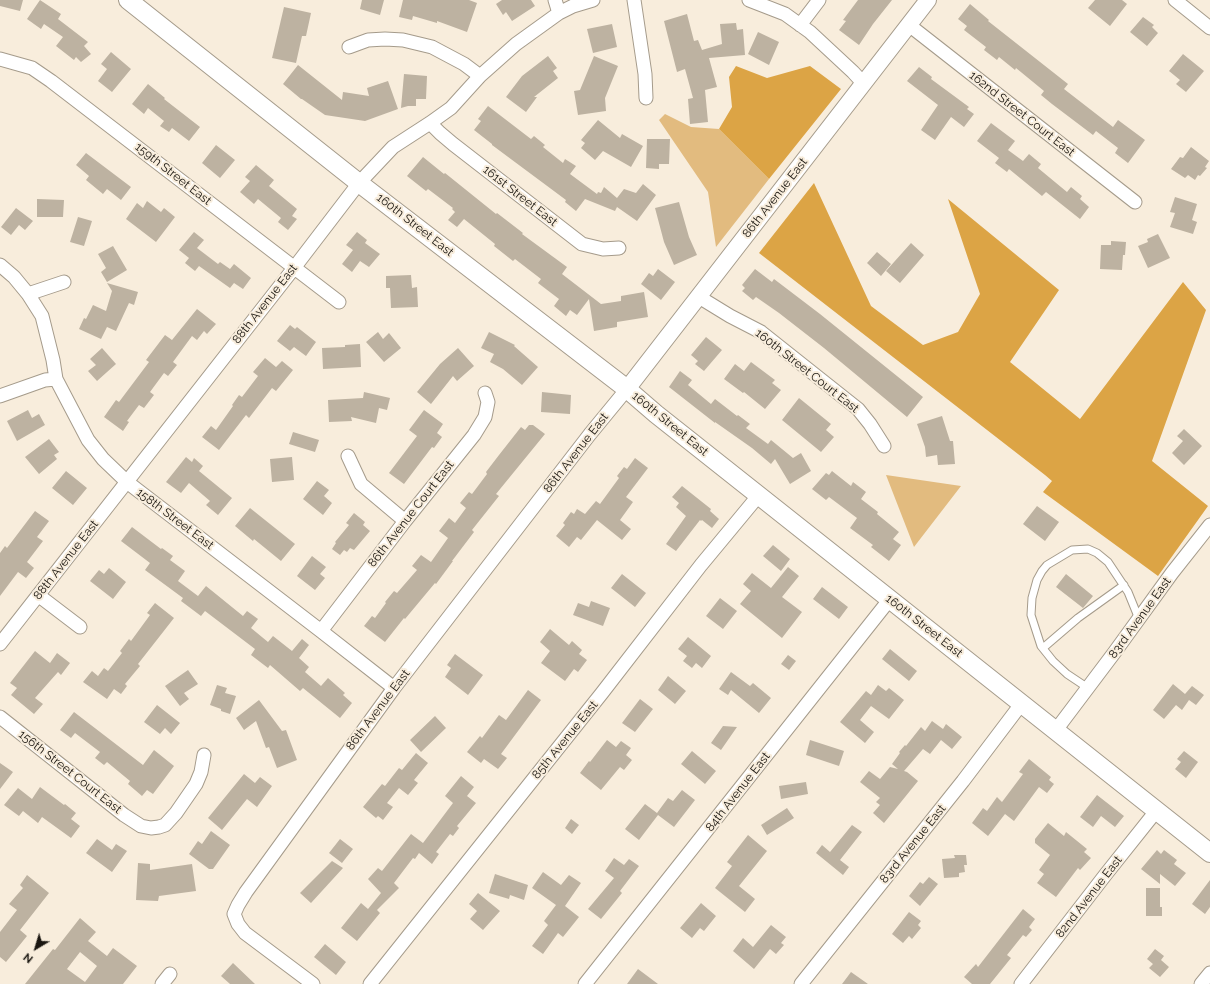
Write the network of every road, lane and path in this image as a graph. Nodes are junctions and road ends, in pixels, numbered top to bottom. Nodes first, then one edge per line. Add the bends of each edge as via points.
1 (128, 0) edge
2 (555, 0) edge
3 (593, 0) edge
4 (634, 0) edge
5 (749, 0) edge
6 (819, 0) edge
7 (928, 0) edge
8 (1175, 0) edge
9 (559, 13) junction
10 (800, 25) junction
11 (909, 25) junction
12 (1210, 28) edge
13 (349, 47) dead end
14 (0, 59) edge
15 (480, 76) junction
16 (864, 84) junction
17 (646, 98) dead end
18 (430, 123) junction
19 (359, 183) junction
20 (1135, 202) dead end
21 (619, 248) dead end
22 (0, 265) edge
23 (294, 268) junction
24 (64, 282) dead end
25 (28, 294) junction
26 (699, 297) junction
27 (339, 302) dead end
28 (56, 379) junction
29 (627, 389) junction
30 (485, 393) dead end
31 (0, 396) edge
32 (884, 446) dead end
33 (348, 456) dead end
34 (127, 482) junction
35 (759, 495) junction
36 (405, 521) junction
37 (1210, 525) edge
38 (1124, 585) junction
39 (38, 594) junction
40 (890, 599) junction
41 (1139, 619) junction
42 (80, 627) dead end
43 (321, 630) junction
44 (0, 644) edge
45 (1043, 648) junction
46 (394, 688) junction
47 (1088, 688) junction
48 (1022, 703) junction
49 (0, 717) edge
50 (1056, 730) junction
51 (204, 755) dead end
52 (1157, 810) junction
53 (1210, 853) edge
54 (1210, 973) edge
55 (313, 984) edge
56 (370, 984) edge
57 (585, 984) edge
58 (801, 984) edge
59 (1021, 984) edge
60 (1201, 984) edge

1 - 19 main road, 160th Street East
2 - 9 street
3 - 9 street
4 - 17 street
5 - 10 street via 785,14
6 - 10 street
7 - 11 street, 86th Avenue East
8 - 12 street
9 - 15 street, 88th Avenue East via 516,44
10 - 16 street via 854,72
11 - 16 street, 86th Avenue East
11 - 20 street, 162nd Street Court East
13 - 15 street via 368,40 403,40 432,47
14 - 23 street, 159th Street East via 32,68 51,81
15 - 18 street, 88th Avenue East via 451,108
16 - 26 street, 86th Avenue East
18 - 19 street, 88th Avenue East via 393,147
18 - 21 street, 161st Street East via 453,144 582,244 603,249
19 - 23 street, 88th Avenue East
19 - 29 main road, 160th Street East
22 - 25 street, 158th Street East
23 - 27 street, 159th Street East
23 - 34 street, 88th Avenue East
24 - 25 street
25 - 28 street, 158th Street East via 42,316
26 - 29 street, 86th Avenue East
26 - 32 street, 160th Street Court East via 760,332 858,409
28 - 31 street via 45,380
28 - 34 street, 158th Street East via 88,440 103,460
29 - 35 main road, 160th Street East
29 - 46 street, 86th Avenue East
30 - 36 street, 86th Avenue Court East via 488,402 485,417 474,435
33 - 36 street via 361,484
34 - 39 street, 88th Avenue East
34 - 43 street, 158th Street East
35 - 40 main road, 160th Street East
35 - 56 street, 85th Avenue East
36 - 43 street, 86th Avenue Court East
37 - 41 street, 83rd Avenue East
38 - 41 lane
38 - 45 lane via 1078,618
38 - 45 lane via 1108,562 1098,553 1088,549 1072,550 1048,565 1037,580 1032,598 1031,615
39 - 42 street
39 - 44 street, 88th Avenue East
40 - 48 main road, 160th Street East
40 - 57 street, 84th Avenue East
41 - 47 street, 83rd Avenue East
43 - 46 street, 158th Street East
45 - 47 lane via 1067,674
46 - 55 street, 86th Avenue East via 246,892 234,914 245,933
47 - 50 street, 83rd Avenue East
48 - 50 main road, 160th Street East
48 - 58 street, 83rd Avenue East
49 - 51 street, 156th Street Court East via 141,826 165,825 176,813 196,784
50 - 52 main road, 160th Street East
52 - 53 main road, 160th Street East
52 - 59 street, 82nd Avenue East
54 - 60 street

